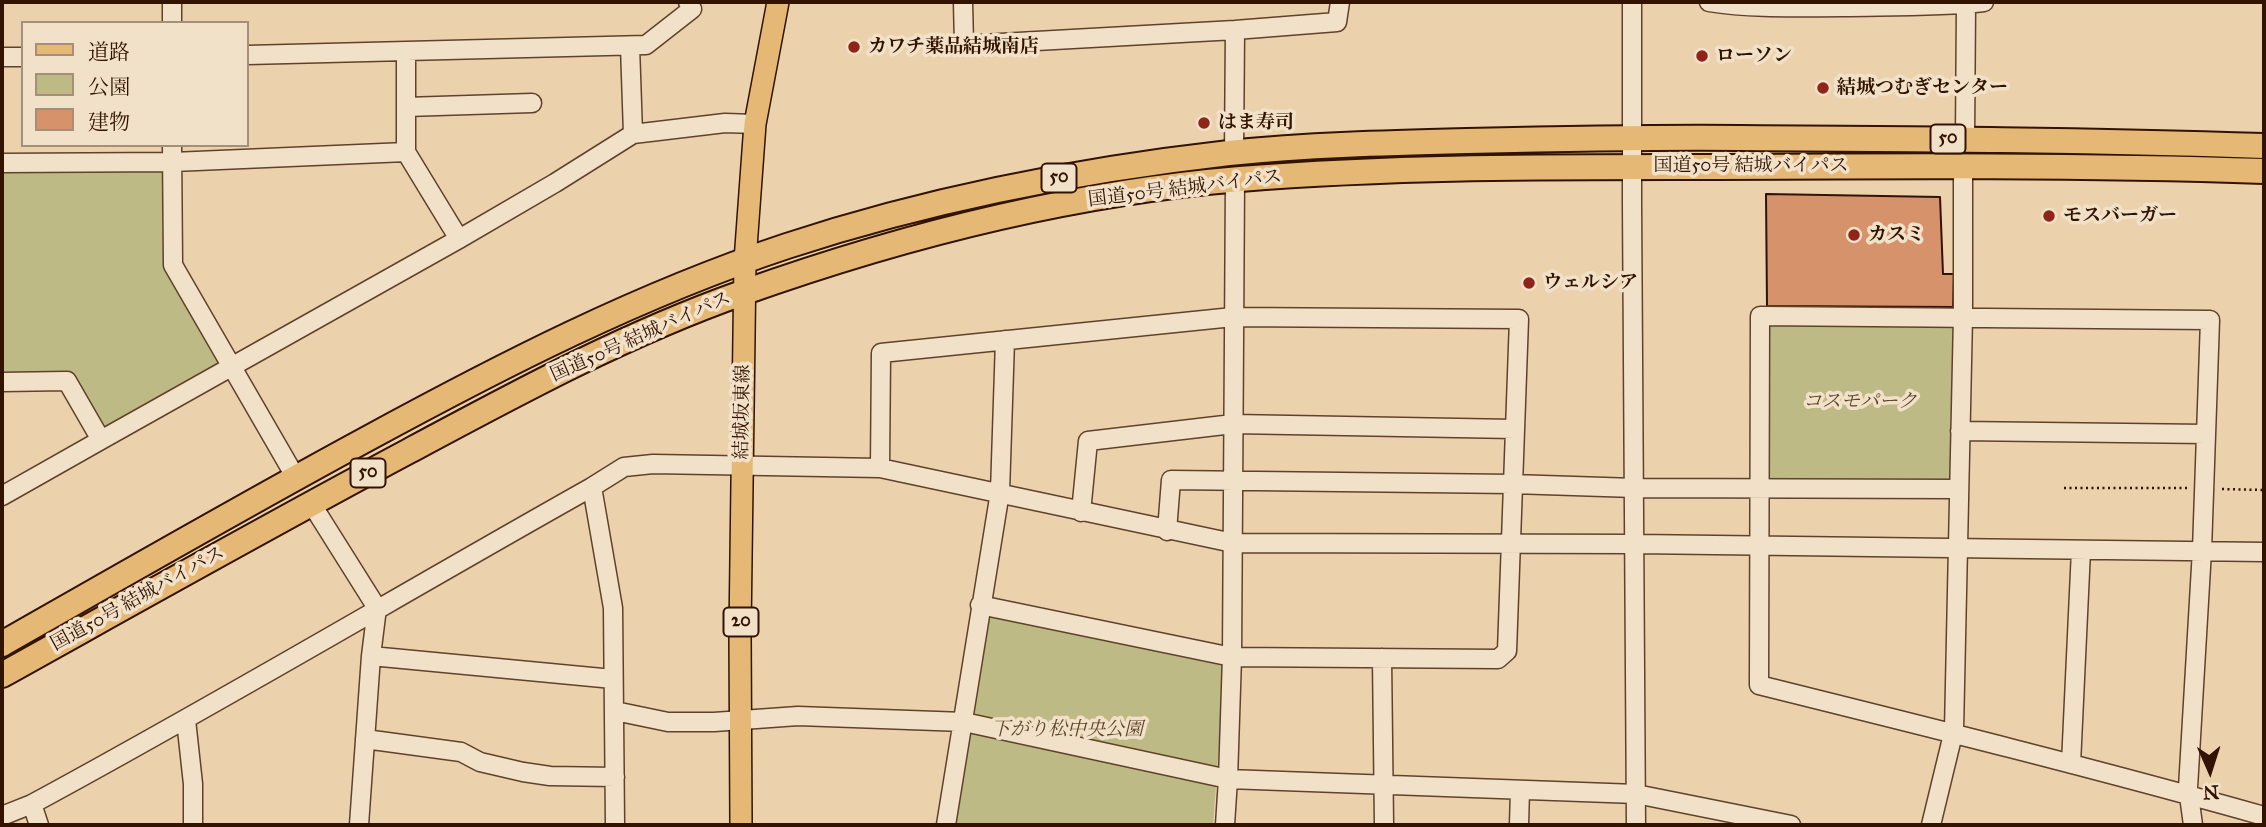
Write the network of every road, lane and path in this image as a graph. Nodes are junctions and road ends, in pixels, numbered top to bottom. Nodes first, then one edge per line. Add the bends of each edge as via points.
1 (172, 2) edge
2 (688, 2) edge
3 (778, 2) edge
4 (963, 2) edge
5 (1340, 2) edge
6 (1632, 2) edge
7 (1709, 2) edge
8 (1975, 3) edge
9 (1876, 4) edge
10 (172, 21) edge
11 (1235, 30) junction
12 (631, 46) junction
13 (406, 52) junction
14 (248, 55) edge
15 (2, 57) edge
16 (21, 57) edge
17 (532, 103) dead end
18 (406, 107) junction
19 (755, 124) junction
20 (633, 134) junction
21 (1631, 137) junction
22 (1965, 139) junction
23 (2264, 146) edge
24 (406, 152) junction
25 (173, 153) edge
26 (1234, 153) junction
27 (2, 163) edge
28 (1963, 166) junction
29 (1631, 167) junction
30 (2264, 171) edge
31 (1235, 179) junction
32 (459, 239) junction
33 (745, 261) junction
34 (744, 292) junction
35 (1963, 316) junction
36 (1233, 317) junction
37 (1006, 340) junction
38 (234, 367) junction
39 (2, 382) edge
40 (1233, 424) junction
41 (1514, 429) junction
42 (1960, 431) junction
43 (2206, 434) junction
44 (102, 440) junction
45 (743, 466) junction
46 (880, 468) junction
47 (296, 478) junction
48 (1233, 482) junction
49 (2, 483) edge
50 (26, 483) junction
51 (1512, 484) junction
52 (592, 487) junction
53 (1635, 488) junction
54 (1759, 488) junction
55 (2064, 488) dead end
56 (2195, 488) dead end
57 (2213, 488) dead end
58 (1959, 489) junction
59 (2264, 490) edge
60 (1000, 492) junction
61 (2, 496) edge
62 (311, 503) junction
63 (1081, 512) junction
64 (1167, 531) junction
65 (1233, 543) junction
66 (1510, 544) junction
67 (1636, 544) junction
68 (1759, 547) junction
69 (1957, 548) junction
70 (2081, 550) junction
71 (2202, 550) junction
72 (2264, 552) edge
73 (980, 605) junction
74 (377, 608) junction
75 (2, 644) edge
76 (371, 656) junction
77 (1232, 657) junction
78 (1382, 658) junction
79 (2, 675) edge
80 (613, 679) junction
81 (615, 711) junction
82 (186, 720) junction
83 (740, 720) junction
84 (964, 722) junction
85 (1953, 733) junction
86 (365, 739) junction
87 (2071, 764) junction
88 (615, 777) junction
89 (1228, 779) junction
90 (1384, 785) junction
91 (1520, 790) junction
92 (1636, 794) junction
93 (2189, 795) junction
94 (32, 804) junction
95 (2, 816) edge
96 (2264, 816) edge
97 (38, 825) edge
98 (193, 825) edge
99 (359, 825) edge
100 (615, 825) edge
101 (741, 825) edge
102 (946, 825) edge
103 (1224, 825) edge
104 (1384, 825) edge
105 (1519, 825) edge
106 (1636, 825) edge
107 (1791, 825) edge
108 (1931, 825) edge
109 (2193, 825) edge

1 - 10 street
2 - 12 street via 692,9 646,45
3 - 19 main road, 結城坂東線 / 20
4 - 11 street via 964,45
5 - 11 street via 1338,22
6 - 21 street
7 - 9 street via 1740,7
8 - 9 street
8 - 22 street
11 - 26 street
12 - 13 street
12 - 20 street
13 - 14 street
13 - 18 street
15 - 16 street
17 - 18 street
18 - 24 street
19 - 20 street
19 - 33 main road, 結城坂東線 / 20
20 - 32 street
21 - 22 highway, 国道50号 結城バイパス / 50
21 - 26 highway, 国道50号 結城バイパス / 50 via 1382,143
21 - 29 street
22 - 23 highway, 国道50号 結城バイパス / 50
24 - 25 street
24 - 32 street
25 - 27 street
25 - 38 street via 173,265
26 - 33 highway, 国道50号 結城バイパス / 50 via 1118,167 995,191 871,221
28 - 29 highway, 国道50号 結城バイパス / 50
28 - 30 highway, 国道50号 結城バイパス / 50
28 - 35 street
29 - 31 highway, 国道50号 結城バイパス / 50 via 1408,169
29 - 53 street
31 - 34 highway, 国道50号 結城バイパス / 50 via 1001,216
31 - 36 street
32 - 38 street
33 - 34 main road, 結城坂東線 / 20
33 - 47 highway, 国道50号 結城バイパス / 50 via 535,351
34 - 45 main road, 結城坂東線 / 20
34 - 62 highway, 国道50号 結城バイパス / 50 via 530,386
35 - 42 street
35 - 43 street via 2210,320
35 - 54 street via 1760,316
36 - 37 street
36 - 40 street
36 - 41 street via 1519,319
37 - 46 street via 881,353
37 - 60 street
38 - 44 street
38 - 47 street
39 - 44 street via 67,381
40 - 41 street
40 - 48 street
40 - 63 street via 1087,440
41 - 51 street
42 - 43 street
42 - 58 street
43 - 71 street
44 - 50 street
45 - 46 street
45 - 52 street via 624,467
45 - 83 main road, 結城坂東線 / 20
46 - 60 street
47 - 75 highway, 国道50号 結城バイパス / 50
48 - 51 street
48 - 64 street via 1171,480
48 - 65 street
49 - 50 street
50 - 61 street
51 - 53 street
51 - 66 street
52 - 74 street
52 - 80 street via 613,608
53 - 54 street
53 - 67 street
54 - 58 street
54 - 68 street
55 - 56 path
57 - 59 path
58 - 69 street
60 - 63 street
60 - 73 street
62 - 74 street
62 - 79 highway, 国道50号 結城バイパス / 50
63 - 64 street
64 - 65 street
65 - 66 street
65 - 77 street
66 - 67 street
66 - 78 street via 1507,651 1499,659
67 - 68 street
67 - 92 street
68 - 69 street
68 - 85 street via 1759,685
69 - 70 street
69 - 85 street
70 - 71 street
70 - 87 street
71 - 72 street
71 - 93 street
73 - 77 street
73 - 84 street
74 - 76 street
74 - 82 street
76 - 80 street
76 - 86 street
77 - 78 street
77 - 89 street
78 - 90 street
80 - 81 street
81 - 83 street via 668,722
81 - 88 street
82 - 94 street
82 - 98 street
83 - 84 street via 798,716
83 - 101 main road, 結城坂東線 / 20
84 - 89 street
84 - 102 street
85 - 87 street
85 - 108 street
86 - 88 street via 461,752 480,762 523,772
86 - 99 street
87 - 93 street
88 - 100 street
89 - 90 street
89 - 103 street
90 - 91 street
90 - 104 street
91 - 92 street
91 - 105 street
92 - 106 street
92 - 107 street
93 - 96 street
93 - 109 street
94 - 95 street
94 - 97 street

